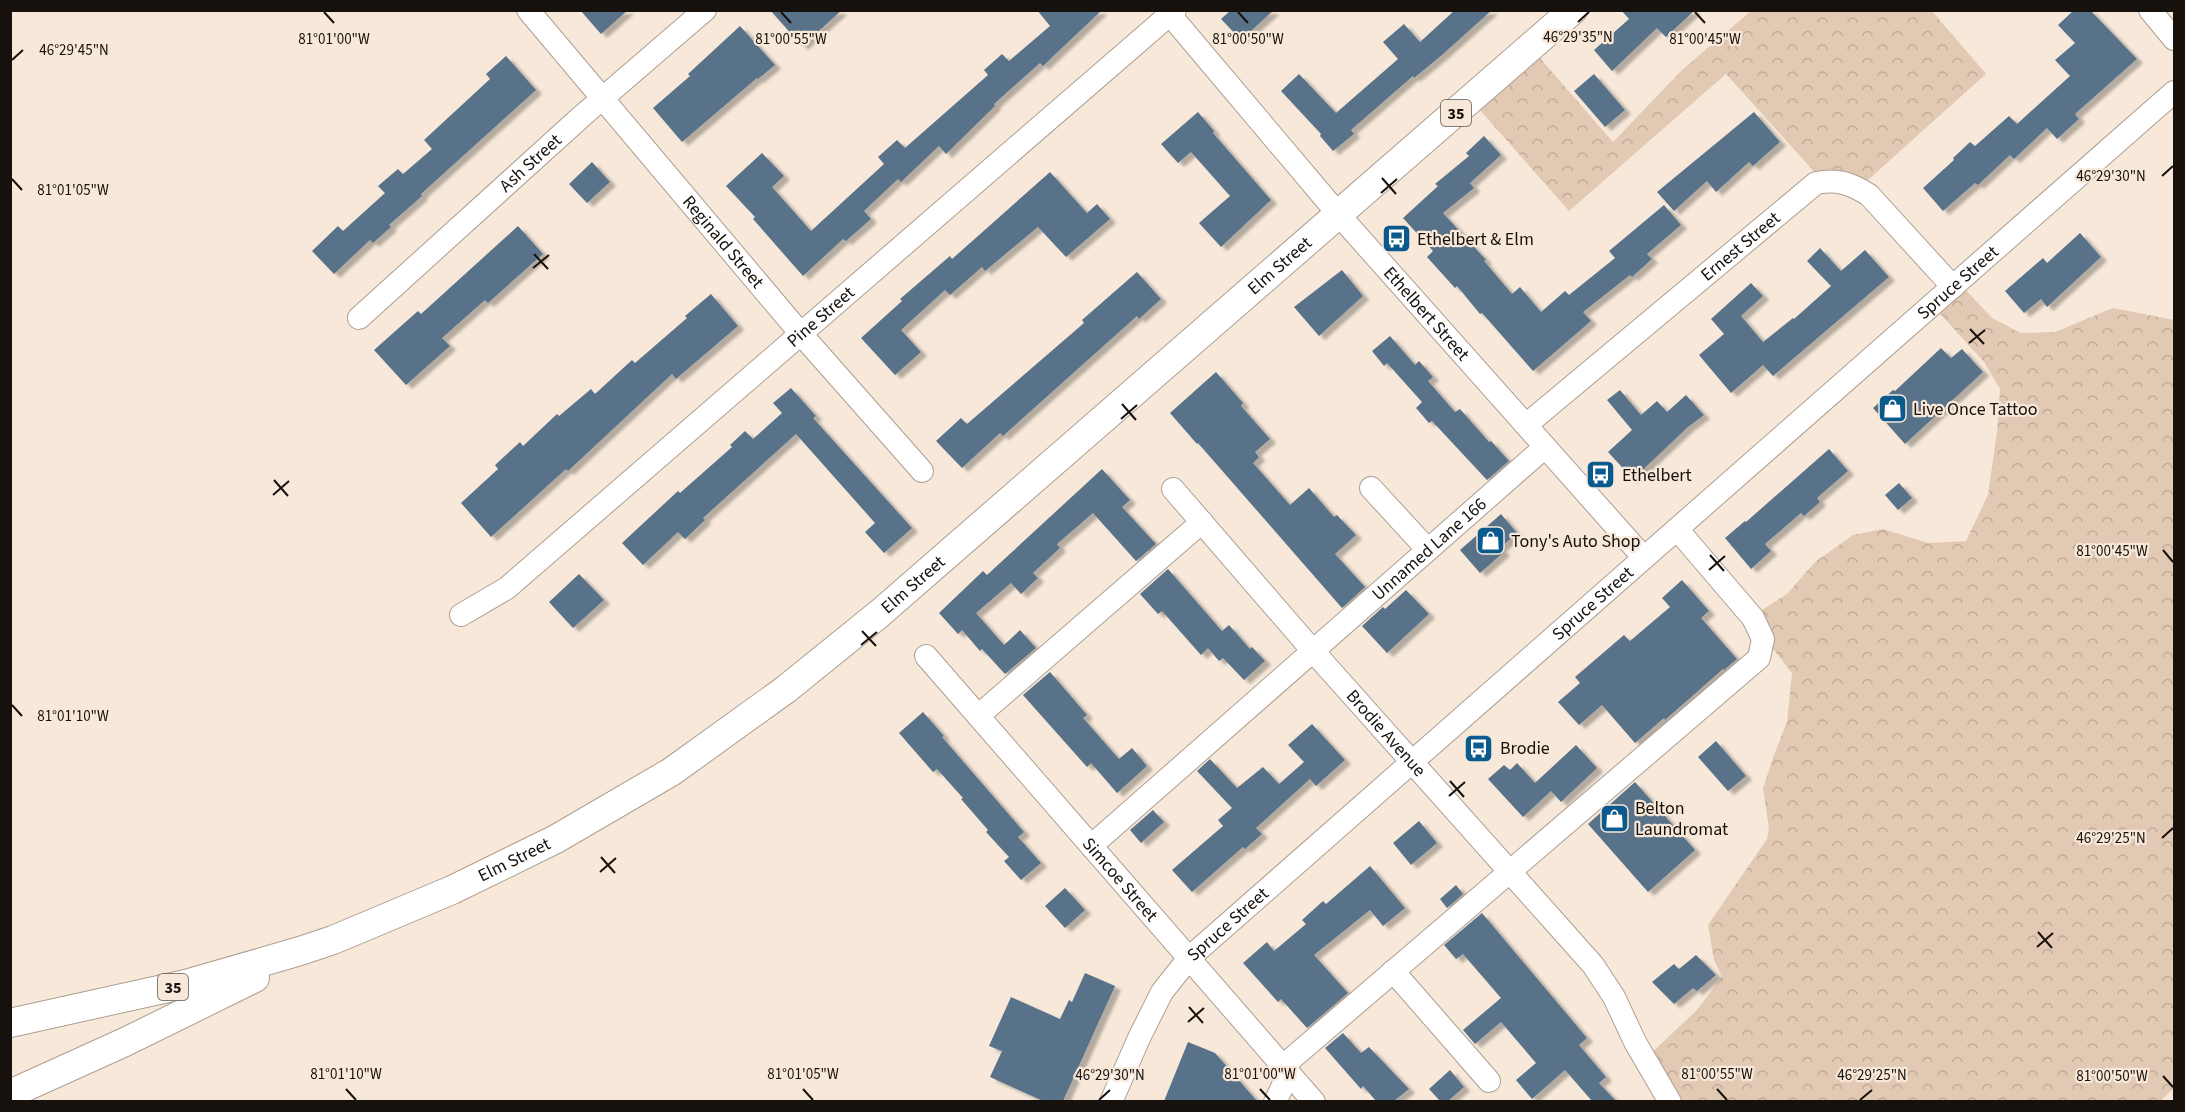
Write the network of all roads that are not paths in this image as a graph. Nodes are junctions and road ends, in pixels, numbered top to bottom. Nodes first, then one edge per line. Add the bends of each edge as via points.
1 (528, 10) edge
2 (705, 10) edge
3 (1573, 10) edge
4 (2150, 10) edge
5 (1171, 12) edge
6 (2175, 39) edge
7 (2175, 92) edge
8 (602, 99) junction
9 (1339, 215) junction
10 (1953, 287) junction
11 (359, 318) dead end
12 (801, 334) junction
13 (1526, 425) junction
14 (1545, 447) junction
15 (922, 471) dead end
16 (1371, 488) dead end
17 (1173, 489) dead end
18 (1202, 522) junction
19 (1677, 529) junction
20 (1428, 550) junction
21 (1644, 558) junction
22 (461, 615) dead end
23 (1313, 651) junction
24 (926, 656) dead end
25 (978, 716) junction
26 (1412, 761) junction
27 (1091, 846) junction
28 (1509, 871) junction
29 (333, 940) junction
30 (1188, 958) junction
31 (1393, 971) junction
32 (10, 1023) edge
33 (1286, 1070) junction
34 (1489, 1081) dead end
35 (10, 1094) edge
36 (1111, 1101) edge
37 (1275, 1101) edge
38 (1314, 1101) edge
39 (1670, 1101) edge

1 - 8 street, Reginald Street
2 - 8 street, Ash Street
3 - 9 main road, Elm Street / 35
4 - 6 street
5 - 9 street, Ethelbert Street
5 - 12 street, Pine Street
7 - 10 street, Spruce Street
8 - 11 street, Ash Street
8 - 12 street, Reginald Street
9 - 13 street, Ethelbert Street
9 - 29 main road, Elm Street / 35 via 879,614 785,690 671,772 556,839 452,890
10 - 13 street, Ernest Street via 1869,195 1854,185 1831,180 1816,183
10 - 19 street, Spruce Street
12 - 15 street, Reginald Street
12 - 22 street, Pine Street via 507,588
13 - 14 street, Ethelbert Street
14 - 20 street, Unnamed Lane 166
14 - 21 street, Ethelbert Street
16 - 20 street
17 - 18 street, Brodie Avenue
18 - 23 street, Brodie Avenue
18 - 25 street
19 - 21 street, Spruce Street
19 - 28 street via 1754,618 1764,639 1758,658
20 - 23 street, Unnamed Lane 166
21 - 26 street, Spruce Street
23 - 26 street, Brodie Avenue
23 - 27 street, Unnamed Lane 166
24 - 25 street, Simcoe Street
25 - 27 street, Simcoe Street
26 - 28 street, Brodie Avenue
26 - 30 street, Spruce Street
27 - 30 street, Simcoe Street
28 - 31 street
28 - 39 street, Brodie Avenue via 1593,965
29 - 32 main road, Elm Street / 35 via 186,984
29 - 35 main road
30 - 33 street, Simcoe Street
30 - 36 street, Spruce Street via 1162,992
31 - 33 street
31 - 34 street
33 - 37 street
33 - 38 street, Simcoe Street

